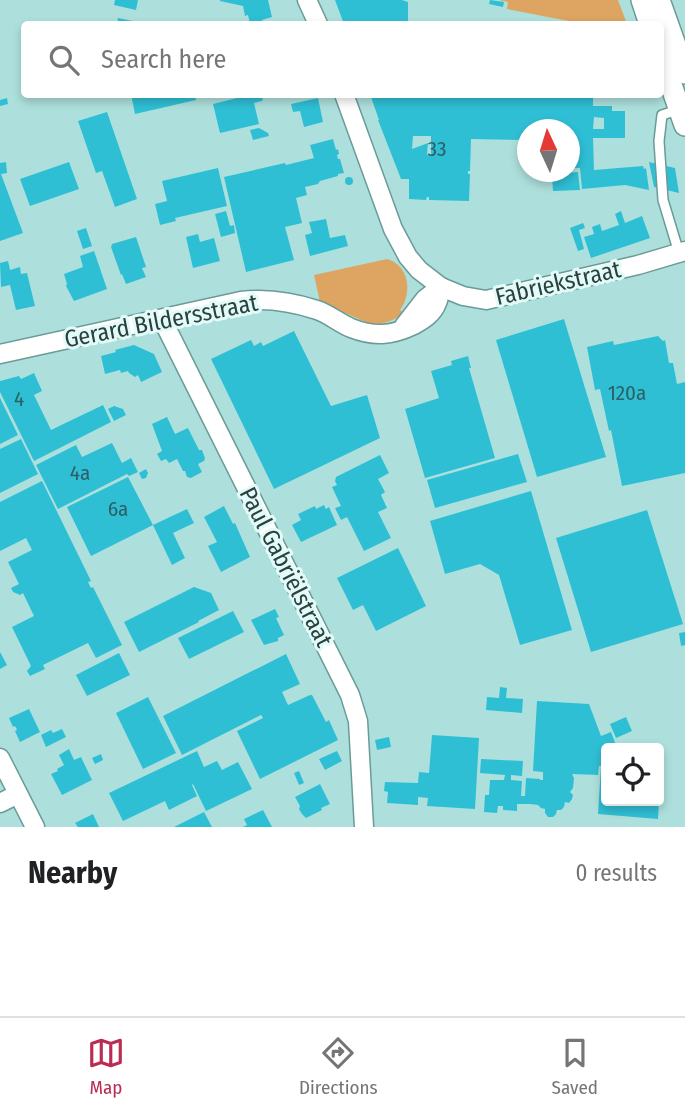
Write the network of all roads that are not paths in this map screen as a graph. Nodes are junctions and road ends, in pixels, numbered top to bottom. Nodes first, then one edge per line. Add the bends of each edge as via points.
1 (307, 0) edge
2 (642, 0) edge
3 (659, 0) edge
4 (317, 21) edge
5 (649, 21) edge
6 (664, 65) edge
7 (685, 73) edge
8 (345, 98) edge
9 (682, 117) edge
10 (682, 252) edge
11 (441, 287) junction
12 (162, 319) junction
13 (0, 354) edge
14 (0, 758) edge
15 (18, 794) junction
16 (0, 803) edge
17 (35, 827) edge
18 (364, 827) edge

1 - 4 street
2 - 5 street
3 - 7 street
6 - 9 street
8 - 11 street, Fabriekstraat via 393,229 408,257
9 - 10 lane via 662,115 659,141 663,200
10 - 11 street, Fabriekstraat via 486,300
11 - 12 street, Gerard Bildersstraat via 437,305 425,319 385,335 366,333 318,310 274,300 241,301
12 - 13 street, Gerard Bildersstraat
12 - 18 street, Paul Gabriëlstraat via 350,695 358,721
14 - 15 street
15 - 16 street
15 - 17 street

